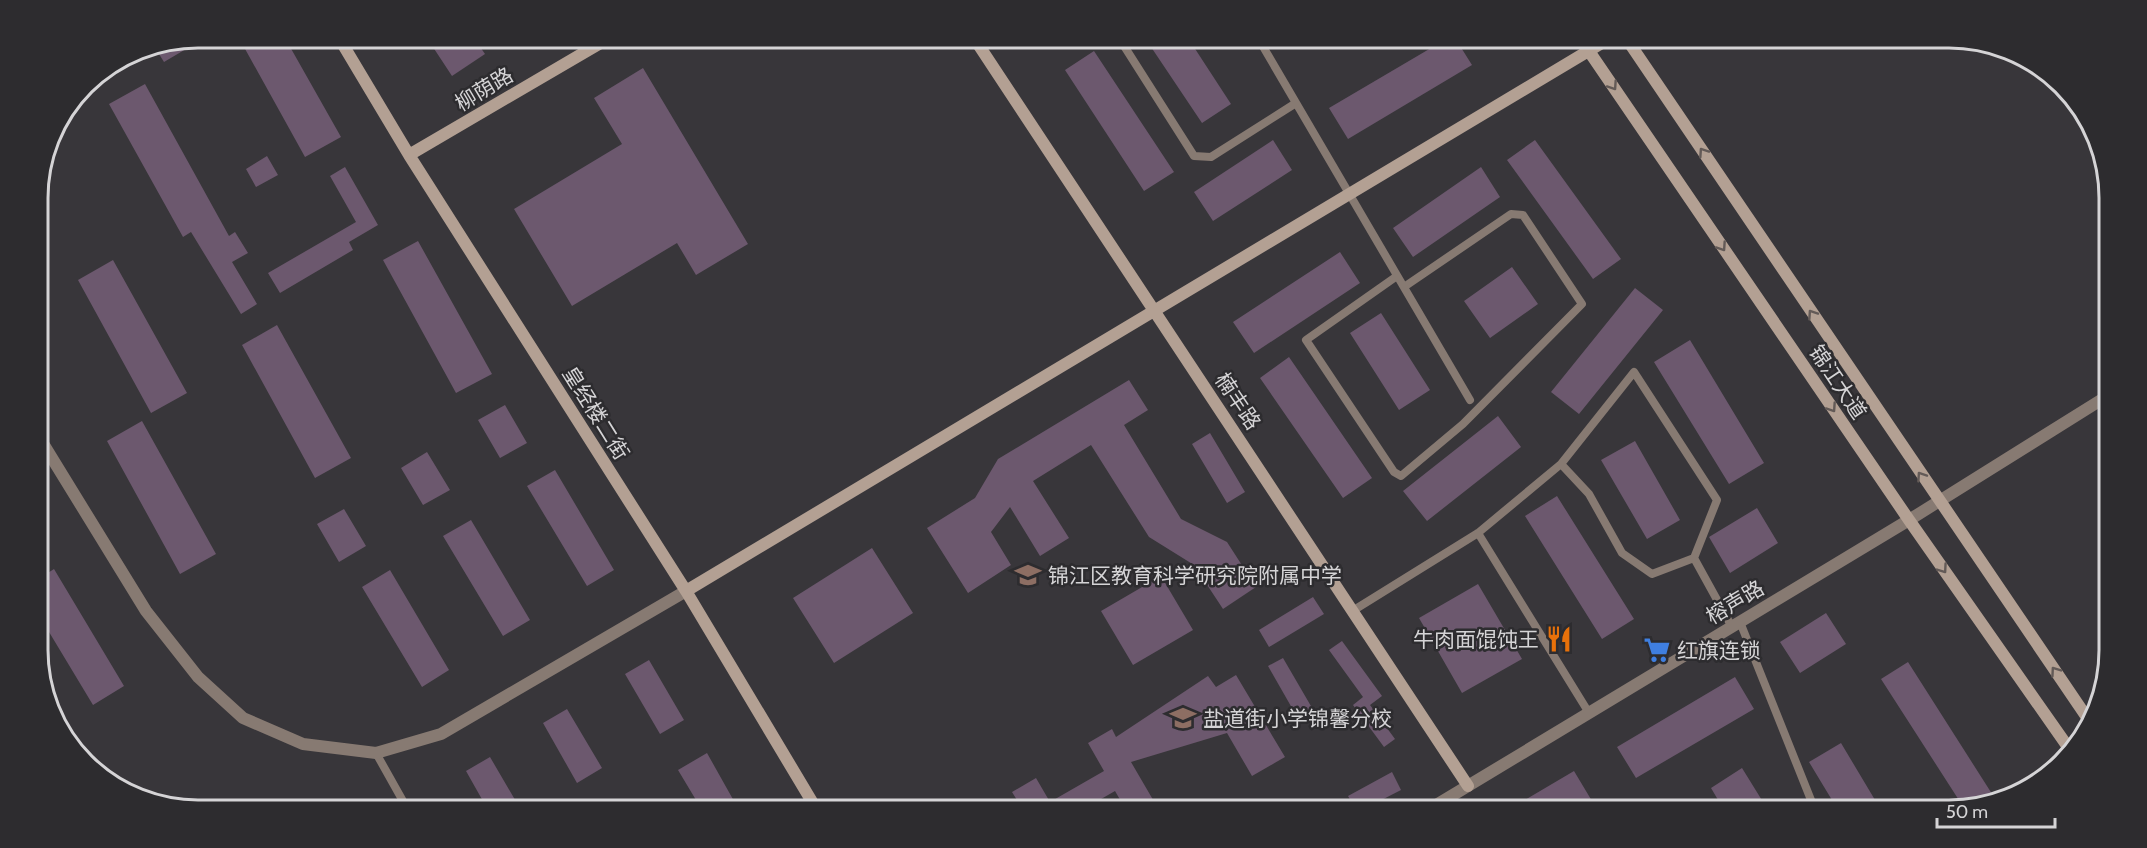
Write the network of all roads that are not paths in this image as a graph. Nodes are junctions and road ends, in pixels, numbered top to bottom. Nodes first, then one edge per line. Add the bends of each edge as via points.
1 (345, 48) edge
2 (592, 48) edge
3 (981, 48) edge
4 (1125, 48) edge
5 (1264, 48) edge
6 (1592, 48) edge
7 (1633, 48) edge
8 (1588, 50) junction
9 (1296, 103) junction
10 (409, 155) junction
11 (1348, 194) junction
12 (1397, 276) junction
13 (1404, 287) junction
14 (1154, 310) junction
15 (1470, 400) dead end
16 (2099, 401) edge
17 (48, 452) edge
18 (1562, 464) junction
19 (1937, 500) junction
20 (1909, 520) junction
21 (1478, 533) junction
22 (1694, 558) junction
23 (686, 591) junction
24 (1354, 610) junction
25 (1736, 624) junction
26 (1589, 713) junction
27 (2084, 713) edge
28 (2066, 744) edge
29 (376, 753) junction
30 (1468, 786) junction
31 (402, 800) edge
32 (812, 800) edge
33 (1445, 800) edge
34 (1811, 800) edge

1 - 10 street, 皇经楼二街
2 - 10 street, 柳荫路
3 - 14 street, 楠丰路
4 - 9 lane via 1194,156 1211,158
5 - 9 lane
6 - 8 street
19 -> 7 street, 锦江大道
8 - 11 street
8 -> 20 street, 锦江大道
9 - 11 lane
10 - 23 street, 皇经楼二街
11 - 12 lane
11 - 14 street
12 - 13 lane
12 - 13 lane via 1306,340 1401,476 1463,424 1582,304 1523,215 1511,214
13 - 15 lane
14 - 23 street
14 - 24 street, 楠丰路
16 - 19 street, 榕声路
17 - 29 street via 146,611 198,677 243,718 303,744
18 - 21 lane
18 - 22 lane via 1588,494 1622,553 1652,574
18 - 22 lane via 1634,372 1717,501
19 - 20 street, 榕声路
27 -> 19 street, 锦江大道
20 - 25 street, 榕声路
20 -> 28 street, 锦江大道
21 - 24 lane
21 - 26 lane
22 - 25 lane
23 - 29 street via 441,734
23 - 32 street, 皇经楼二街
24 - 30 street, 楠丰路
25 - 26 street, 榕声路
25 - 34 lane
26 - 30 street, 榕声路
29 - 31 lane
30 - 33 street, 榕声路

